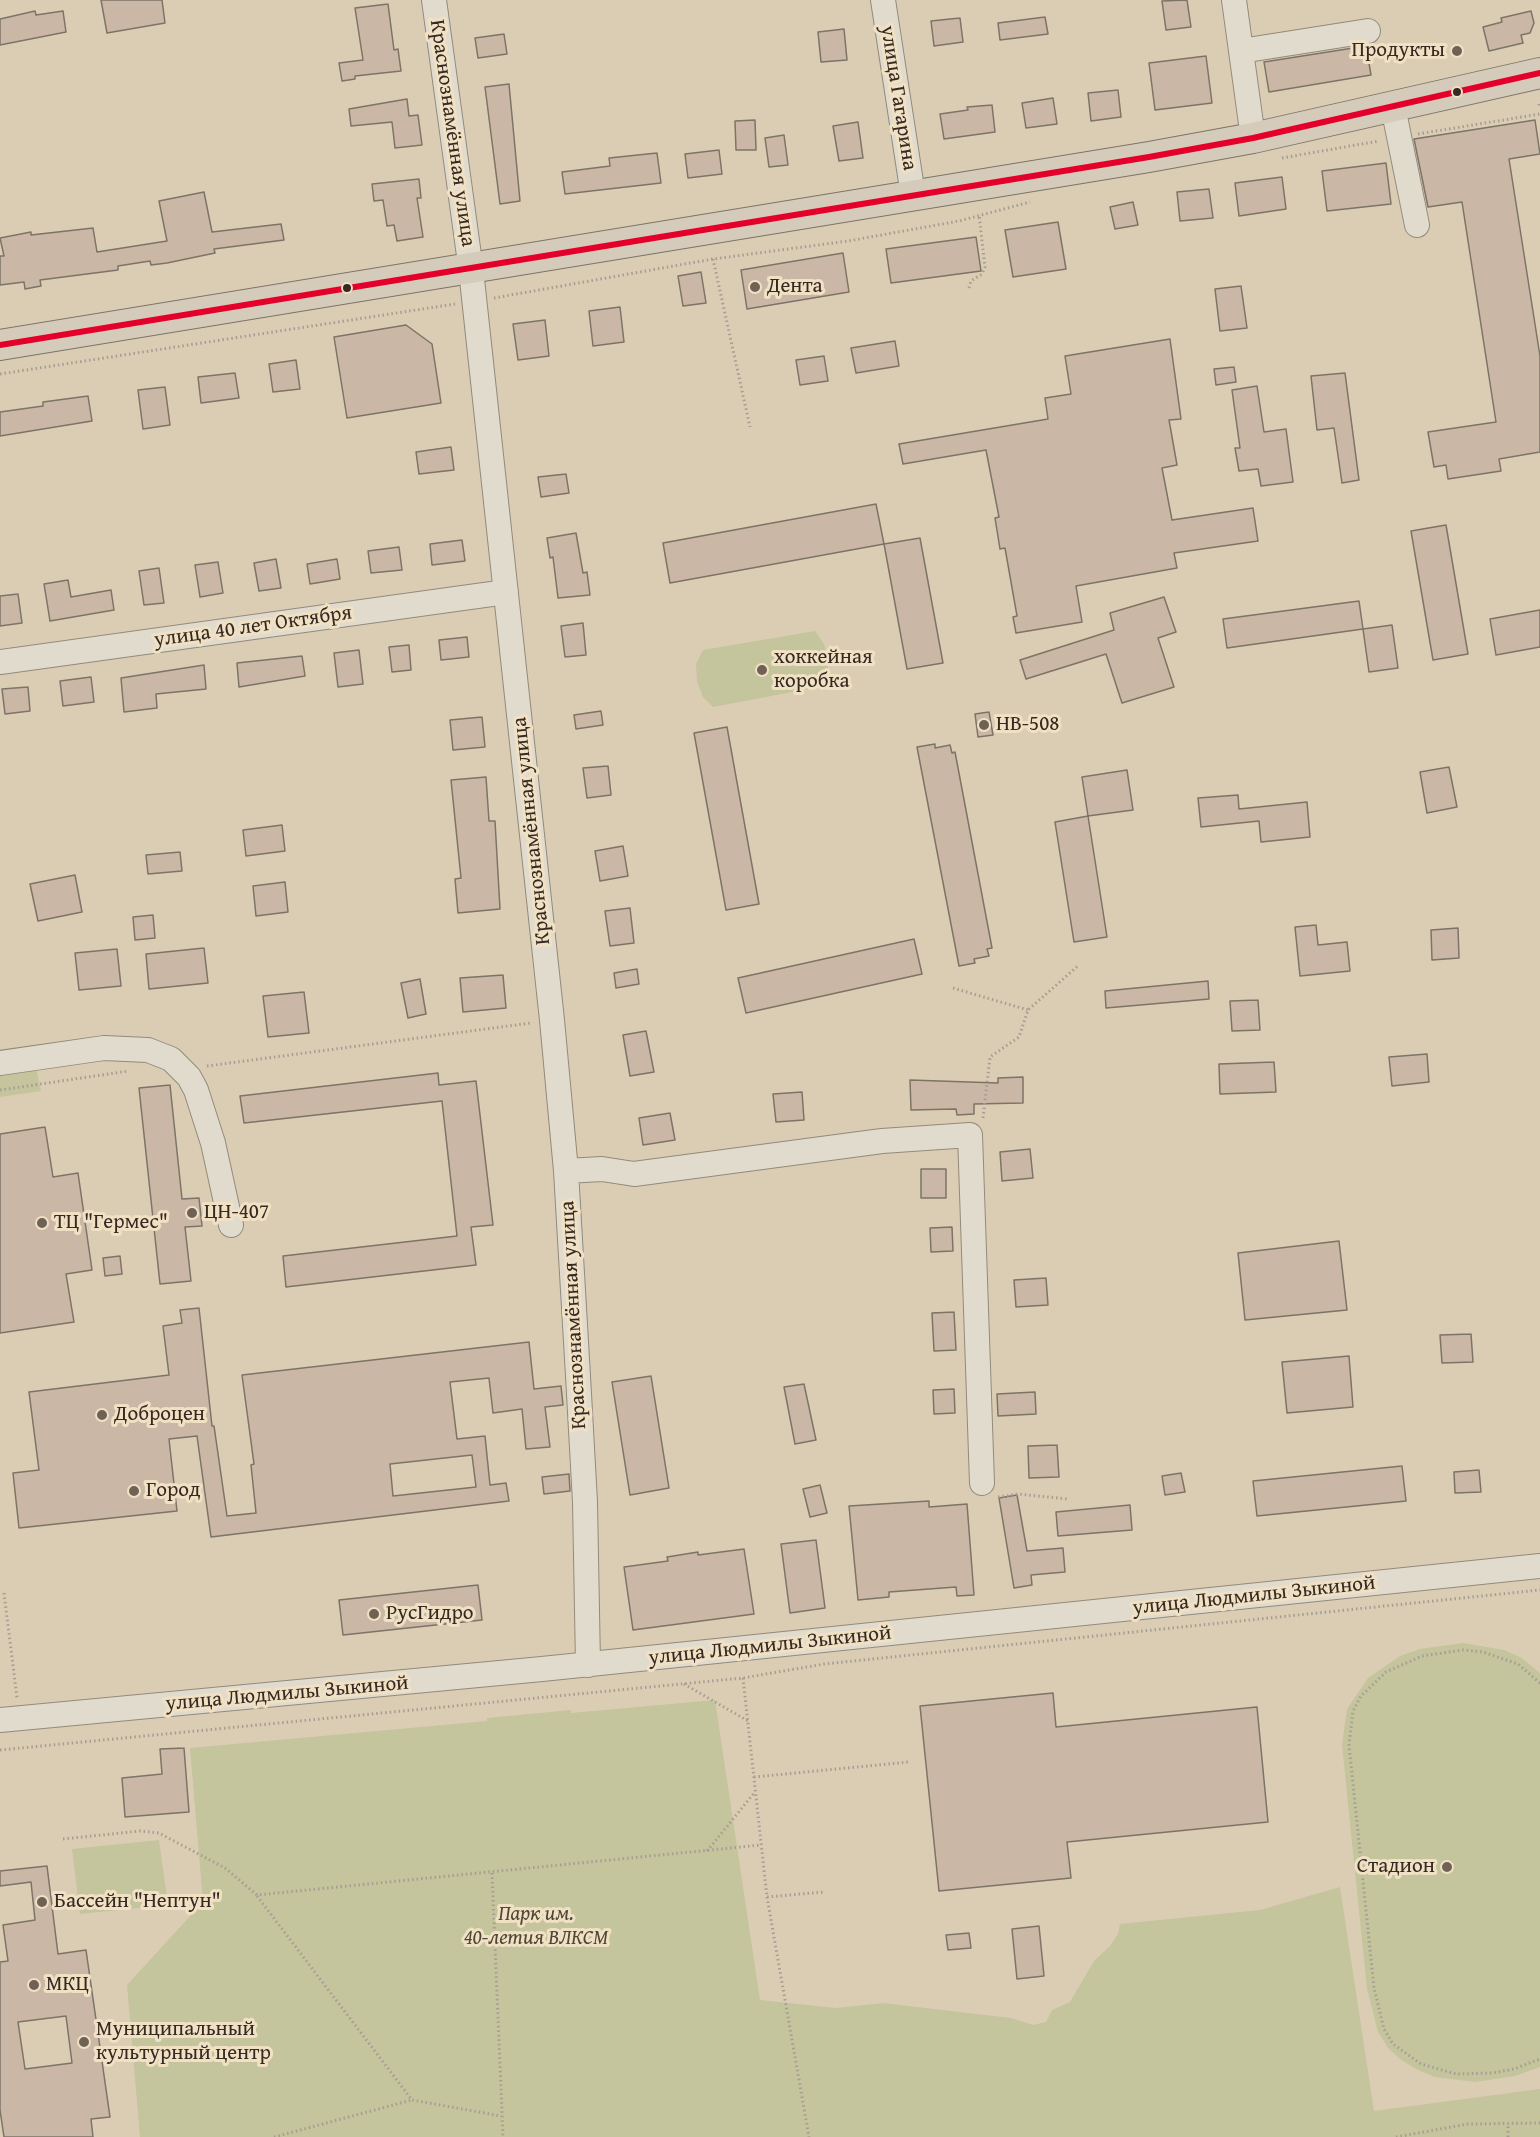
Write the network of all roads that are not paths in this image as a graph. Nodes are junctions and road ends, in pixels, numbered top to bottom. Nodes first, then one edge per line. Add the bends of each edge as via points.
1 (434, 0) edge
2 (883, 0) edge
3 (1234, 0) edge
4 (1368, 31) dead end
5 (1241, 51) junction
6 (1540, 73) edge
7 (1393, 107) junction
8 (1262, 149) junction
9 (913, 195) junction
10 (1417, 225) dead end
11 (471, 270) junction
12 (0, 345) edge
13 (506, 592) junction
14 (0, 662) edge
15 (0, 1063) edge
16 (566, 1171) junction
17 (231, 1225) dead end
18 (982, 1483) road end
19 (1540, 1566) edge
20 (588, 1665) junction
21 (10, 1720) edge

1 - 11 street, Краснознамённая улица
2 - 9 street, улица Гагарина
3 - 5 street
4 - 5 street
5 - 8 street
6 - 7 main road
7 - 8 main road
7 - 10 street
8 - 9 main road
9 - 11 main road
11 - 12 main road
11 - 13 street, Краснознамённая улица
13 - 14 street, улица 40 лет Октября
13 - 16 street, Краснознамённая улица
15 - 17 street via 78,1050 127,1048 161,1053 180,1067 196,1090
16 - 18 street via 602,1169 634,1174 826,1148 970,1135
16 - 20 street, Краснознамённая улица via 585,1502
19 - 20 street, улица Людмилы Зыкиной
20 - 21 street, улица Людмилы Зыкиной

